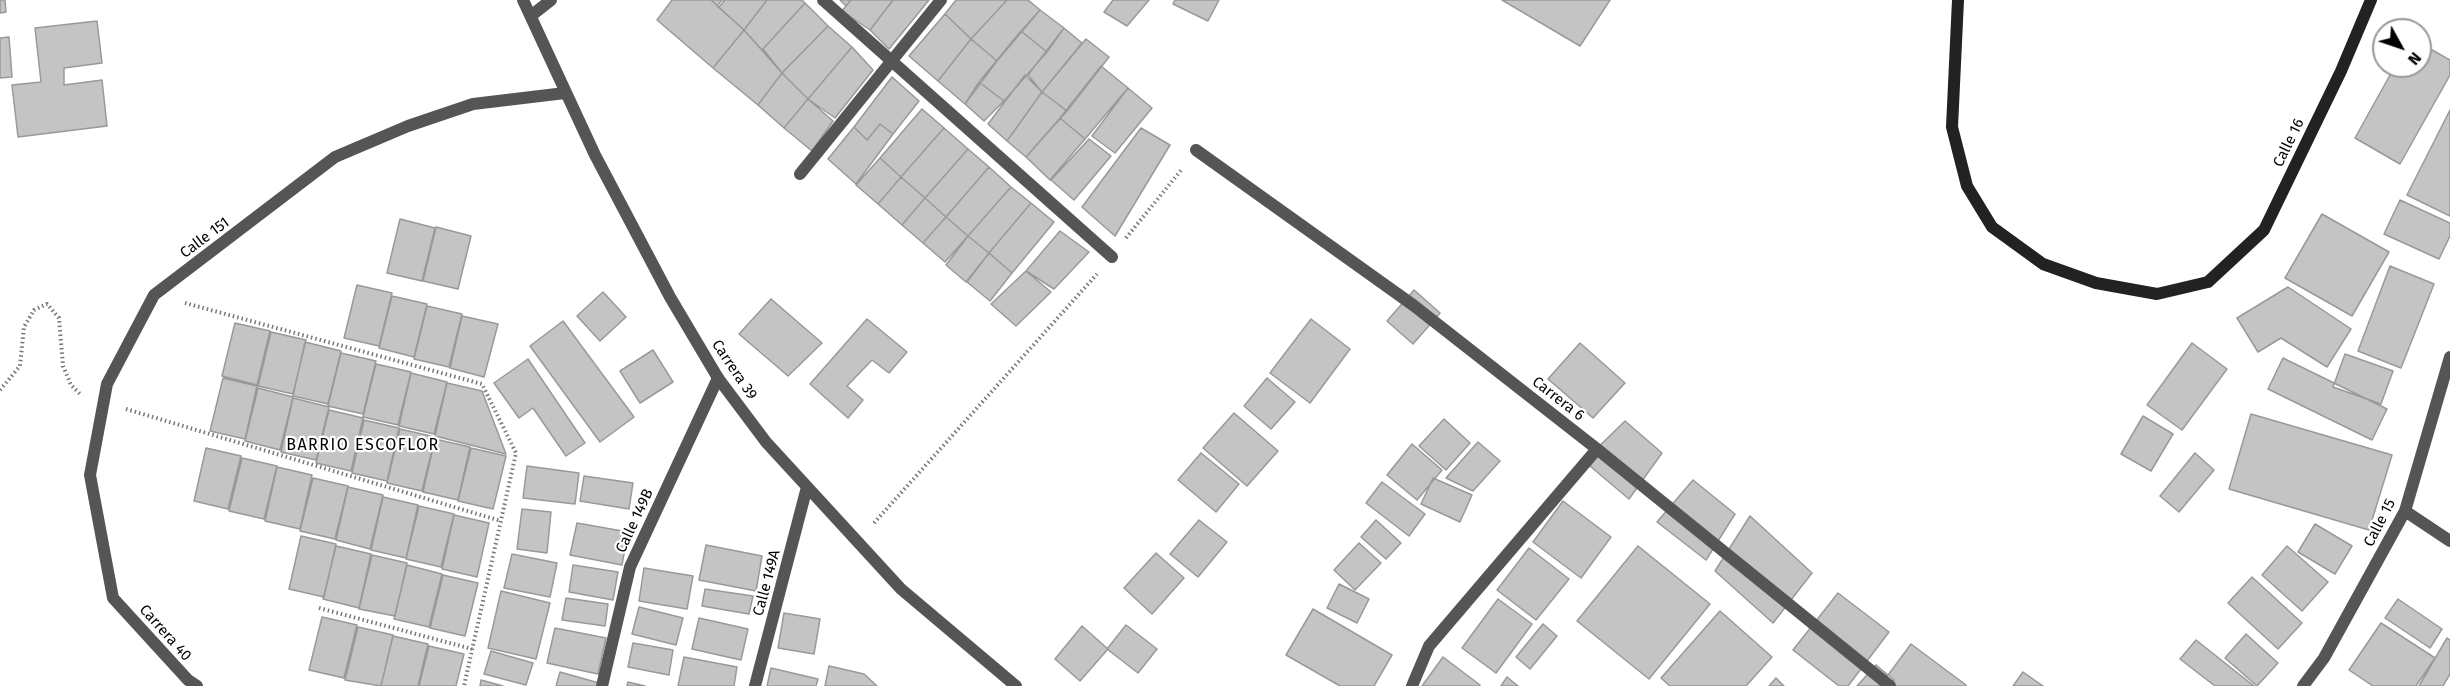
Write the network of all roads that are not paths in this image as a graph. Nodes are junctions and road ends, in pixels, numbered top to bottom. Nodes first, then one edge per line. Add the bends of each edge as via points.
1 (523, 0) edge
2 (537, 0) edge
3 (551, 0) edge
4 (823, 0) edge
5 (941, 0) edge
6 (1958, 0) edge
7 (2371, 0) edge
8 (532, 15) junction
9 (890, 62) junction
10 (565, 93) junction
11 (1196, 150) road end
12 (800, 174) dead end
13 (1112, 257) road end
14 (2450, 357) edge
15 (718, 378) junction
16 (1597, 449) junction
17 (807, 487) junction
18 (2405, 511) junction
19 (2450, 541) edge
20 (113, 598) joint
21 (197, 686) edge
22 (602, 686) edge
23 (755, 686) edge
24 (1016, 686) edge
25 (1412, 686) edge
26 (1890, 686) edge
27 (2303, 686) edge

1 - 8 street, Carrera 39
2 - 8 street
3 - 8 street
4 - 9 street
5 - 9 street
6 - 7 street, Calle 16 via 1952,127 1967,186 1992,227 2043,264 2096,283 2157,294 2208,282 2264,230
8 - 10 street, Carrera 39
9 - 12 street
9 - 13 street
10 - 15 street, Carrera 39 via 670,297
10 - 20 street, Calle 151 via 473,104 408,126 335,158 154,295 107,384 90,475
11 - 16 street, Carrera 6 via 1413,305
14 - 18 street, Calle 15
15 - 17 street, Carrera 39 via 766,442
15 - 22 street, Calle 149B via 630,567
16 - 25 street via 1429,646
16 - 26 street, Carrera 6
17 - 23 street, Calle 149A
17 - 24 street, Carrera 39 via 901,589
18 - 19 street
18 - 27 street, Calle 15 via 2324,658
20 - 21 street, Carrera 40

